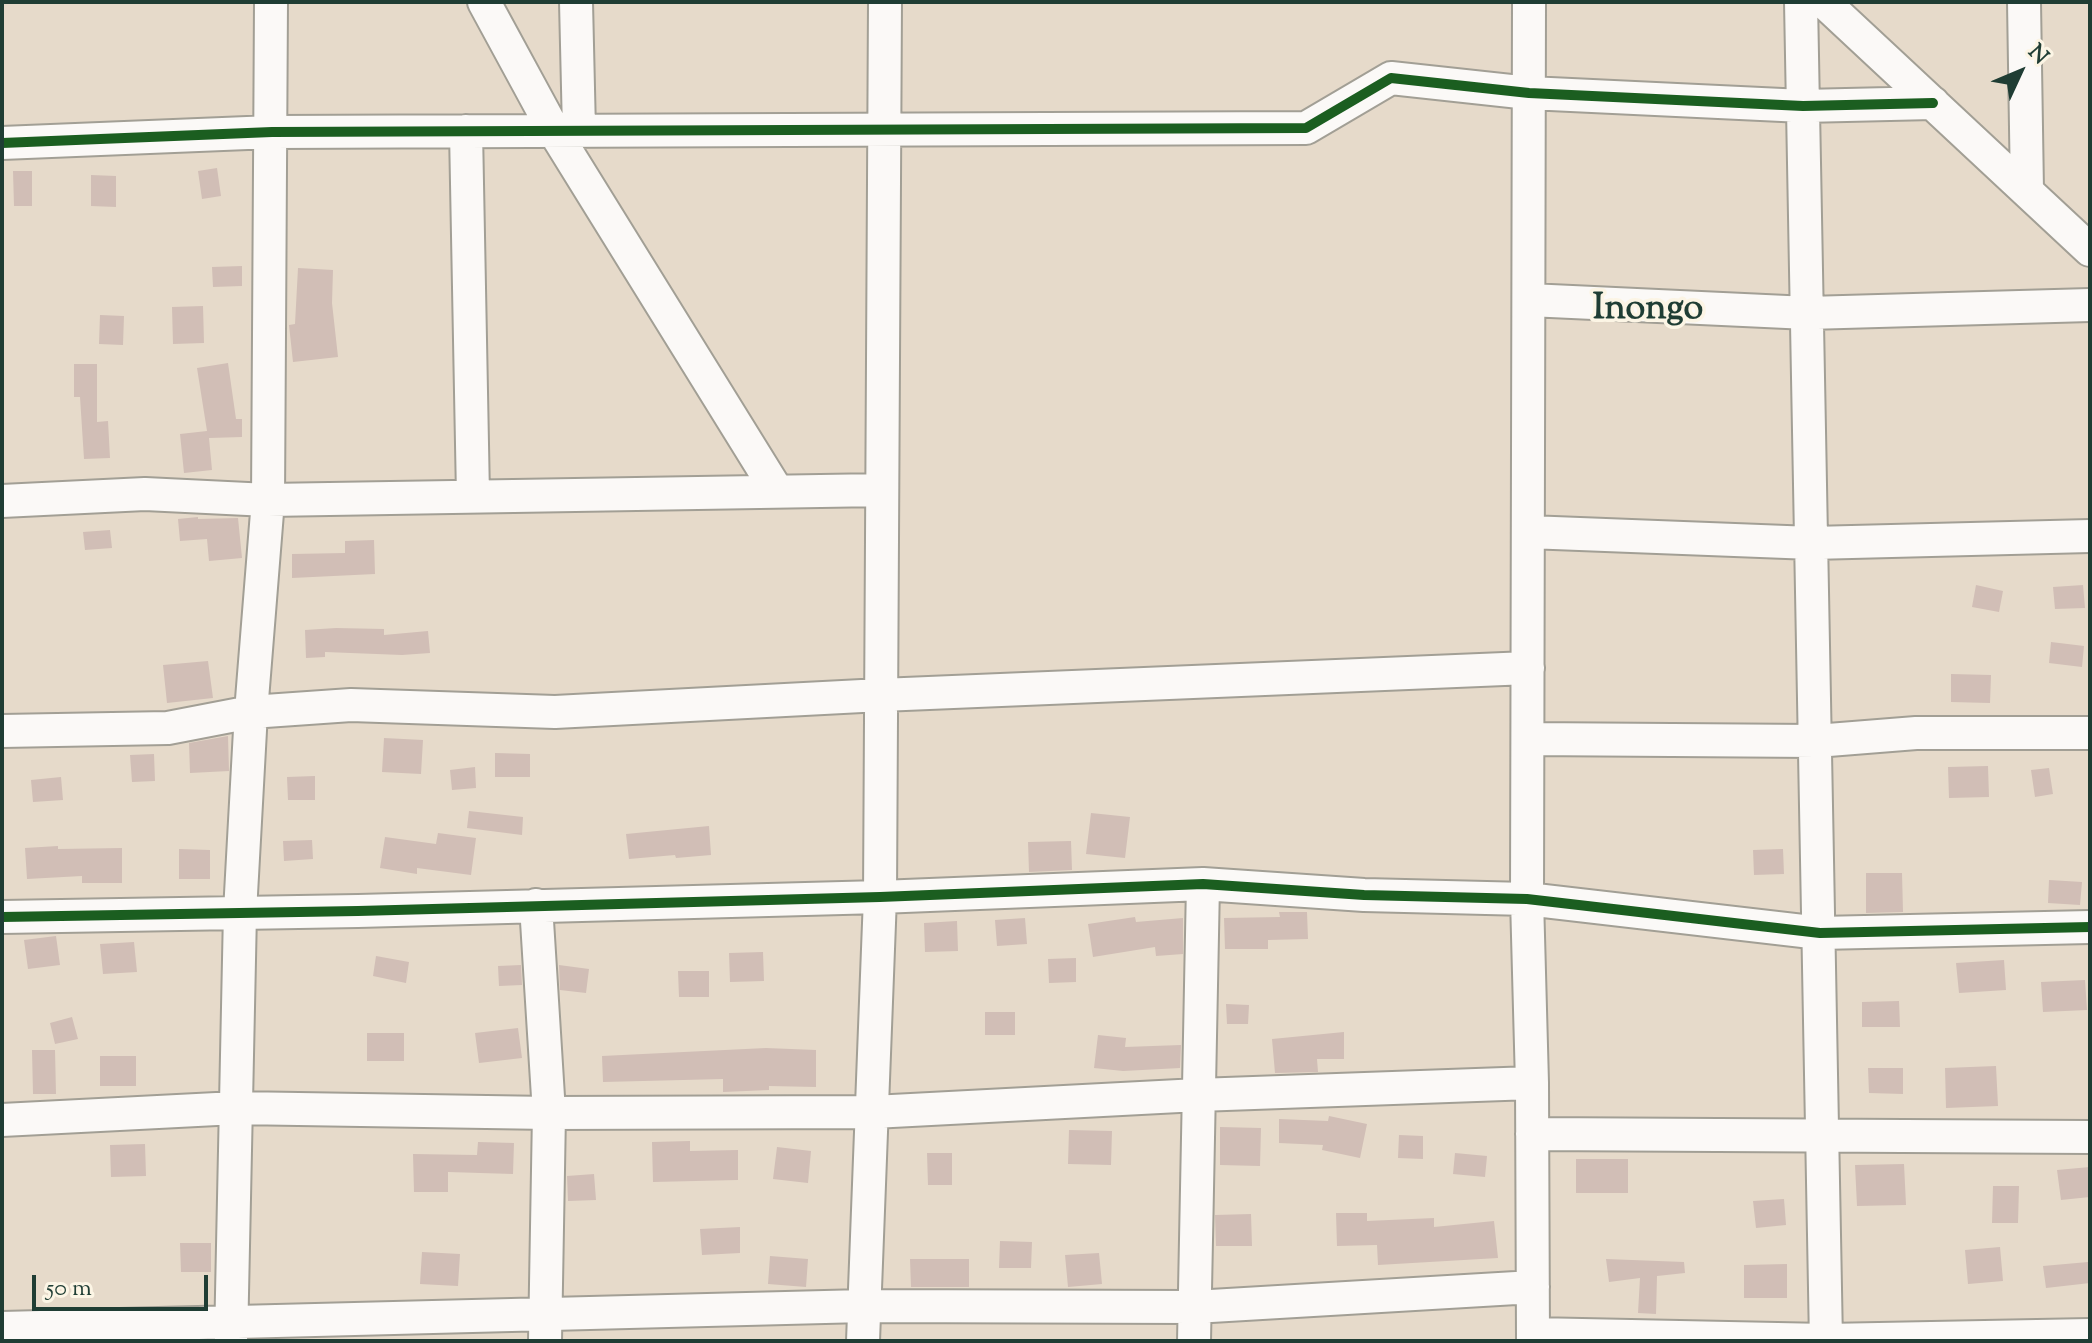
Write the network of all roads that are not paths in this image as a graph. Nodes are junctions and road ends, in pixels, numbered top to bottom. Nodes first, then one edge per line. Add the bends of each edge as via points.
1 (271, 2) edge
2 (484, 2) edge
3 (576, 2) edge
4 (885, 2) edge
5 (1529, 2) edge
6 (1801, 2) edge
7 (1824, 2) edge
8 (2024, 2) edge
9 (1529, 93) junction
10 (1933, 103) junction
11 (1803, 106) junction
12 (884, 130) junction
13 (466, 131) junction
14 (566, 131) junction
15 (272, 132) junction
16 (2, 143) edge
17 (2027, 191) junction
18 (2090, 250) edge
19 (1529, 300) junction
20 (2090, 305) edge
21 (1808, 313) junction
22 (882, 490) junction
23 (777, 491) junction
24 (473, 496) junction
25 (268, 500) junction
26 (2, 501) edge
27 (1528, 532) junction
28 (2090, 536) edge
29 (1812, 543) junction
30 (1528, 668) junction
31 (881, 695) junction
32 (251, 712) junction
33 (2, 731) edge
34 (2090, 733) edge
35 (1528, 739) junction
36 (1816, 741) junction
37 (1203, 884) junction
38 (880, 897) junction
39 (1527, 899) junction
40 (536, 905) junction
41 (240, 912) junction
42 (2, 917) edge
43 (2090, 927) edge
44 (1820, 933) junction
45 (1532, 1083) junction
46 (1198, 1095) junction
47 (236, 1108) junction
48 (873, 1112) junction
49 (549, 1113) junction
50 (2, 1120) edge
51 (1532, 1134) junction
52 (1823, 1137) junction
53 (2090, 1137) edge
54 (1533, 1287) junction
55 (864, 1306) junction
56 (1194, 1307) junction
57 (545, 1327) edge
58 (2, 1328) edge
59 (232, 1332) edge
60 (2090, 1335) edge
61 (1533, 1337) edge
62 (863, 1341) edge
63 (1194, 1341) edge
64 (1826, 1341) edge

1 - 15 street
2 - 14 street
3 - 14 street
4 - 12 street
5 - 9 street
6 - 11 street
7 - 10 street
8 - 17 street
9 - 11 street
9 - 12 street via 1391,78 1306,128
9 - 19 street
10 - 11 street
10 - 17 street
11 - 21 street
12 - 14 street
12 - 22 street
13 - 14 street
13 - 15 street
13 - 24 street
14 - 23 street
15 - 16 street
15 - 25 street
17 - 18 street
19 - 21 street
19 - 27 street
20 - 21 street
21 - 29 street
22 - 23 street
22 - 31 street
23 - 24 street
24 - 25 street
25 - 26 street via 145,494
25 - 32 street
27 - 29 street
27 - 30 street
28 - 29 street
29 - 36 street
30 - 31 street
30 - 35 street
31 - 32 street via 555,712 351,705
31 - 38 street
32 - 33 street via 168,728
32 - 41 street
34 - 36 street via 1916,733
35 - 36 street
35 - 39 street
36 - 44 street
37 - 38 street
37 - 39 street
37 - 46 street
38 - 40 street
38 - 48 street
39 - 44 street
39 - 45 street
40 - 41 street
40 - 49 street
41 - 42 street
41 - 47 street
43 - 44 street
44 - 52 street
45 - 46 street
45 - 51 street
46 - 48 street
46 - 56 street
47 - 49 street
47 - 50 street
47 - 59 street
48 - 49 street
48 - 55 street
49 - 57 street
51 - 52 street
51 - 54 street
52 - 53 street
52 - 64 street
54 - 56 street
54 - 61 street
55 - 56 street
55 - 57 street
55 - 62 street
56 - 63 street
57 - 59 street
58 - 59 street
60 - 64 street
61 - 64 street

